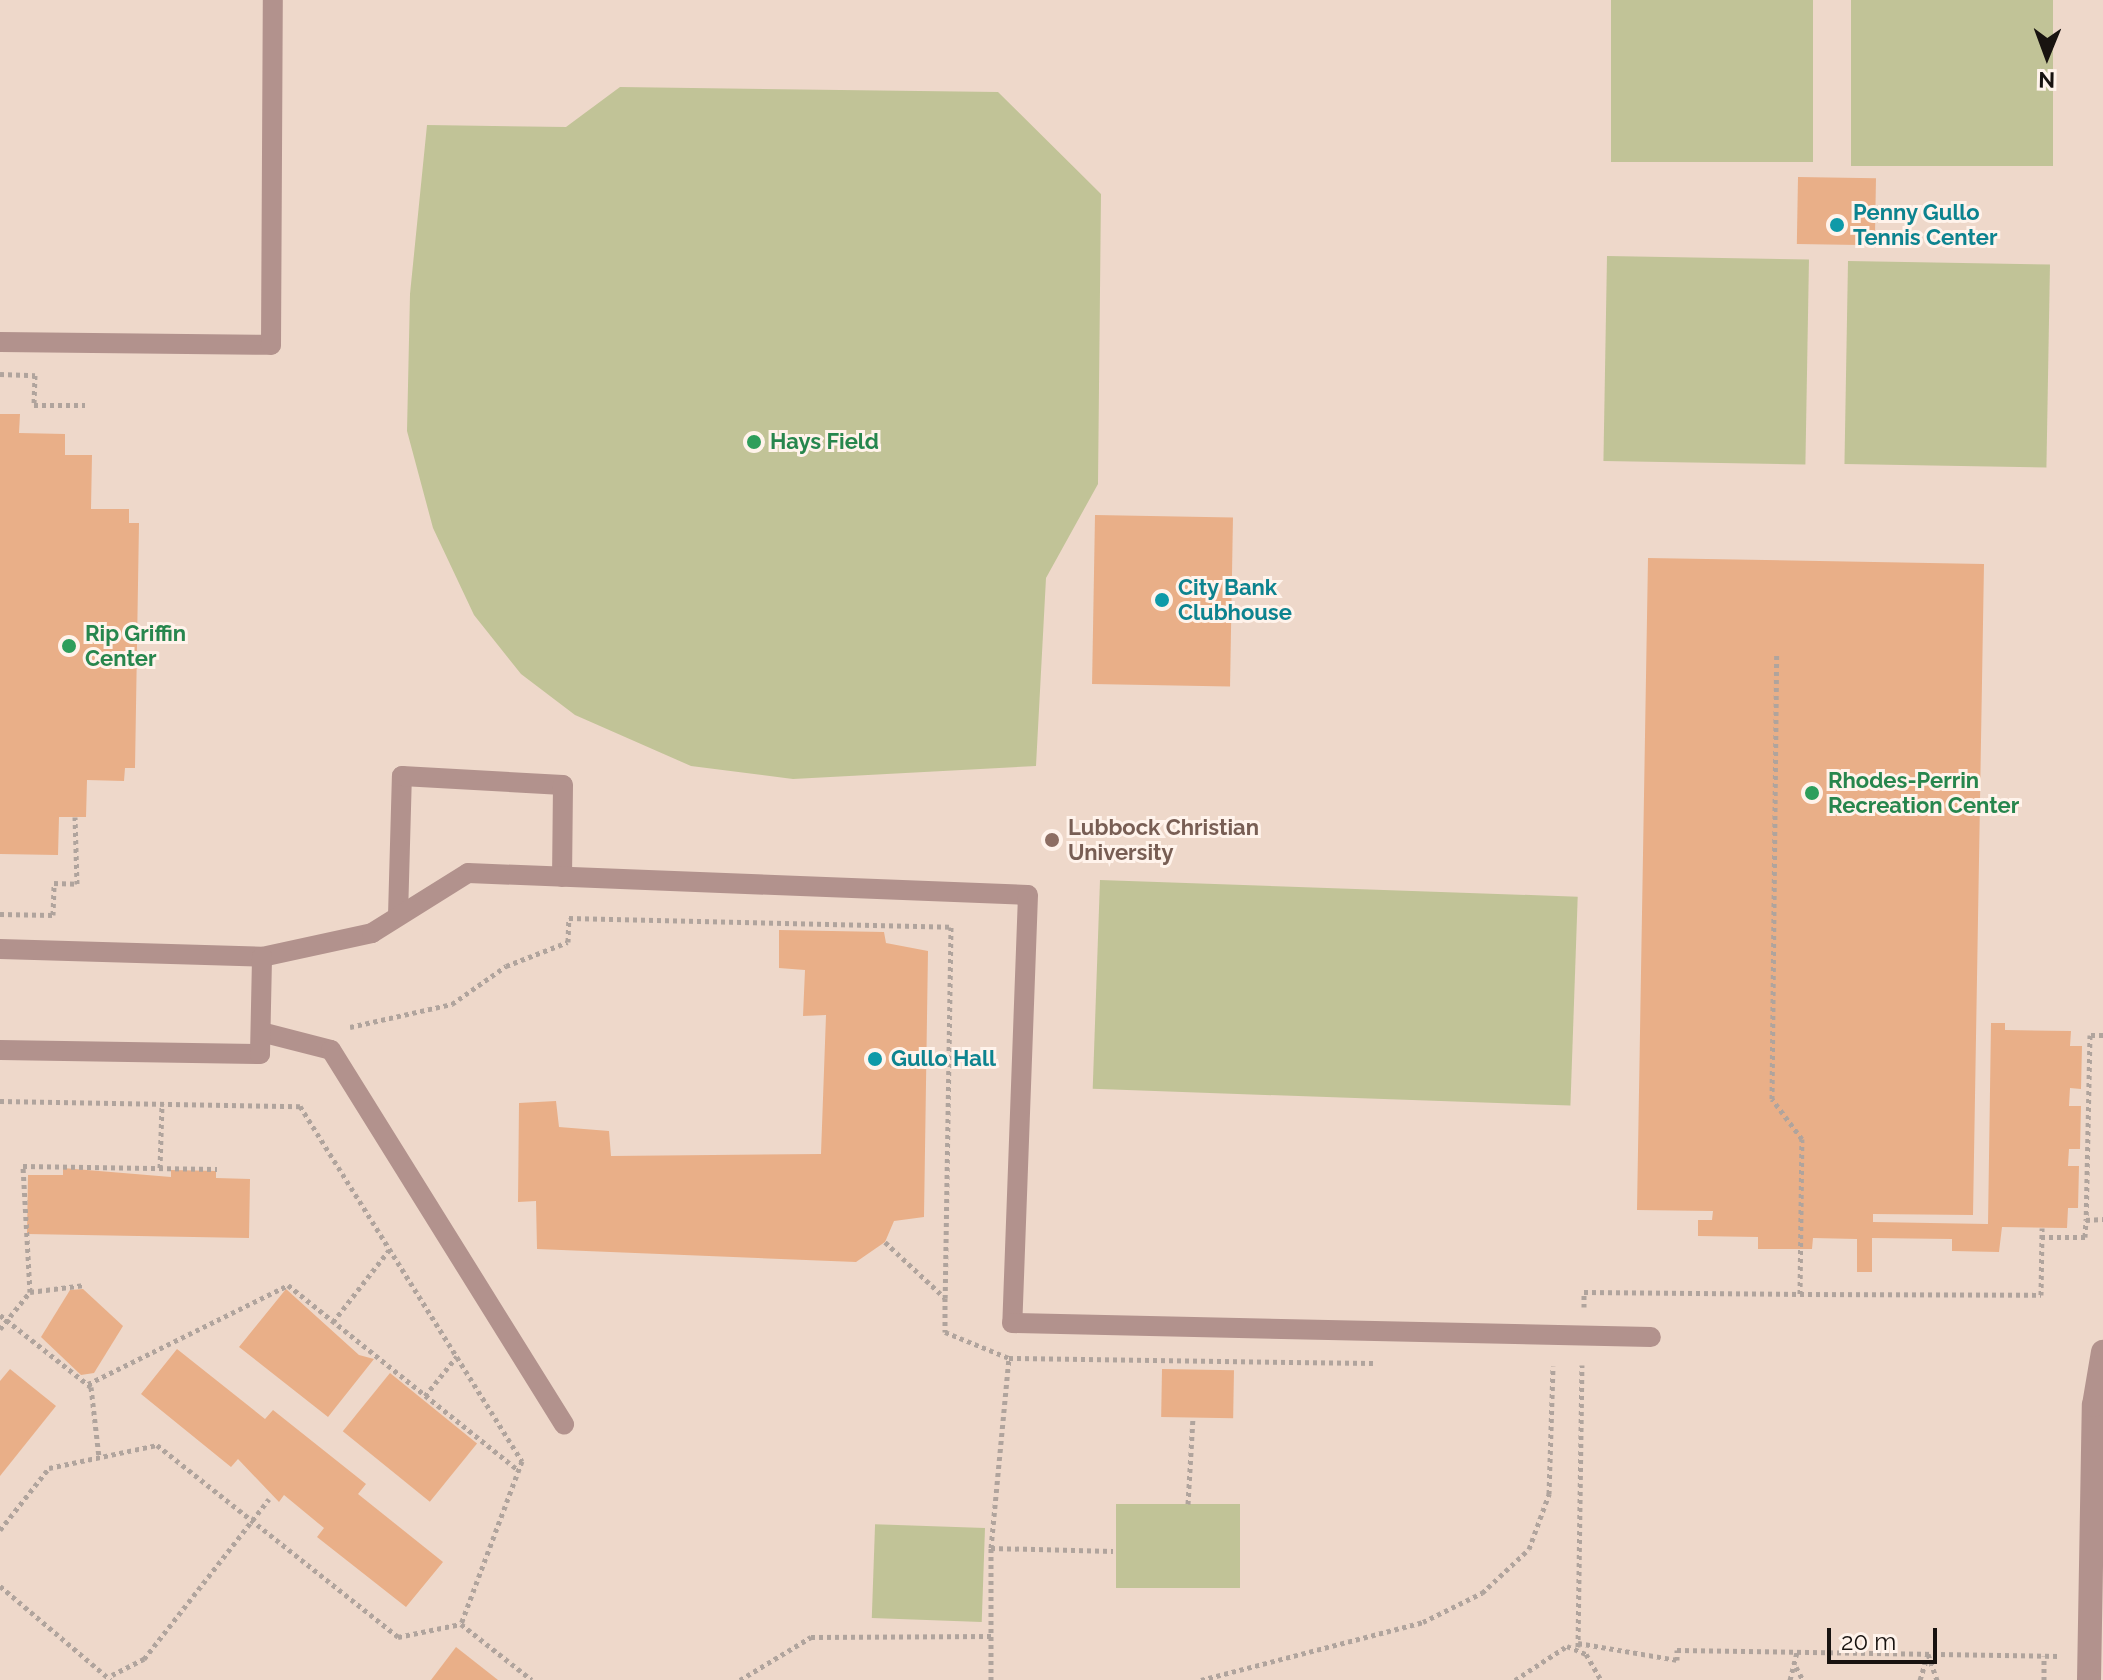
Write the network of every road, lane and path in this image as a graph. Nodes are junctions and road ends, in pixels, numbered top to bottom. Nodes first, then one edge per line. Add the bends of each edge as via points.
1 (273, 0) edge
2 (0, 342) edge
3 (0, 374) edge
4 (85, 405) dead end
5 (1777, 654) dead end
6 (75, 817) dead end
7 (562, 877) junction
8 (0, 914) edge
9 (398, 916) junction
10 (0, 949) edge
11 (262, 957) junction
12 (350, 1027) dead end
13 (261, 1032) junction
14 (2103, 1035) edge
15 (0, 1050) edge
16 (0, 1101) edge
17 (162, 1104) junction
18 (160, 1168) junction
19 (217, 1169) dead end
20 (2103, 1219) edge
21 (2086, 1220) junction
22 (2042, 1228) dead end
23 (2041, 1237) junction
24 (885, 1242) dead end
25 (389, 1249) junction
26 (85, 1285) dead end
27 (30, 1292) junction
28 (1800, 1294) junction
29 (945, 1298) junction
30 (0, 1315) edge
31 (1584, 1316) dead end
32 (7, 1321) junction
33 (333, 1322) junction
34 (0, 1329) edge
35 (1651, 1337) dead end
36 (2103, 1352) edge
37 (457, 1356) junction
38 (1582, 1357) dead end
39 (1009, 1358) junction
40 (1382, 1363) dead end
41 (1537, 1365) dead end
42 (1582, 1365) junction
43 (1553, 1366) junction
44 (88, 1384) junction
45 (425, 1396) junction
46 (1193, 1418) dead end
47 (564, 1425) dead end
48 (99, 1457) junction
49 (518, 1470) junction
50 (269, 1499) dead end
51 (1188, 1504) dead end
52 (252, 1521) junction
53 (0, 1530) edge
54 (991, 1548) junction
55 (1113, 1551) dead end
56 (0, 1586) edge
57 (461, 1624) junction
58 (991, 1636) junction
59 (1578, 1645) junction
60 (1797, 1652) junction
61 (1928, 1654) junction
62 (2044, 1656) junction
63 (2058, 1656) dead end
64 (1795, 1666) junction
65 (111, 1678) edge
66 (532, 1680) edge
67 (740, 1680) edge
68 (991, 1680) edge
69 (1201, 1680) edge
70 (1515, 1680) edge
71 (1601, 1680) edge
72 (1790, 1680) edge
73 (1803, 1680) edge
74 (1920, 1680) edge
75 (1937, 1680) edge
76 (2044, 1680) edge
77 (2089, 1680) edge

1 - 2 lane via 271,345
3 - 4 path via 35,375 34,405
5 - 28 path via 1772,1099 1802,1139
6 - 8 path via 77,884 54,883 53,915
7 - 9 lane via 468,873
7 - 9 lane via 563,785 402,776
7 - 35 lane via 1028,895 1012,1323
9 - 11 lane via 372,933
10 - 11 lane
11 - 13 lane
12 - 29 path via 452,1004 506,966 568,942 569,918 951,927
13 - 15 lane via 260,1054
13 - 47 lane via 331,1050
14 - 21 path via 2090,1035
16 - 17 path
17 - 18 path
17 - 25 path via 300,1106
18 - 19 path
18 - 27 path via 23,1166
20 - 21 path
21 - 23 path via 2085,1237
22 - 23 path
23 - 28 path via 2041,1295
24 - 29 path
25 - 33 path
25 - 37 path
26 - 27 path
27 - 32 path
28 - 31 path via 1584,1292
29 - 39 path via 945,1332
30 - 32 path
32 - 34 path
32 - 44 path
33 - 44 path via 288,1285
33 - 45 path
36 - 77 street via 2094,1405
37 - 45 path
37 - 49 path via 522,1461
38 - 42 path
39 - 40 path
39 - 54 path
41 - 43 path
42 - 43 path
42 - 59 path
43 - 69 path via 1549,1494 1529,1549 1482,1593 1423,1622
44 - 48 path
45 - 49 path
46 - 51 path
48 - 52 path via 157,1445
48 - 53 path via 49,1468
49 - 57 path
50 - 52 path
52 - 57 path via 398,1637
52 - 65 path via 144,1659
54 - 55 path
54 - 58 path
56 - 65 path
57 - 66 path
58 - 67 path via 811,1637
58 - 68 path
59 - 60 path via 1677,1660 1677,1650
59 - 70 path via 1553,1649
59 - 71 path
60 - 61 path
60 - 64 path
61 - 62 path
61 - 74 path
61 - 75 path
62 - 63 path
62 - 76 path
64 - 72 path
64 - 73 path

